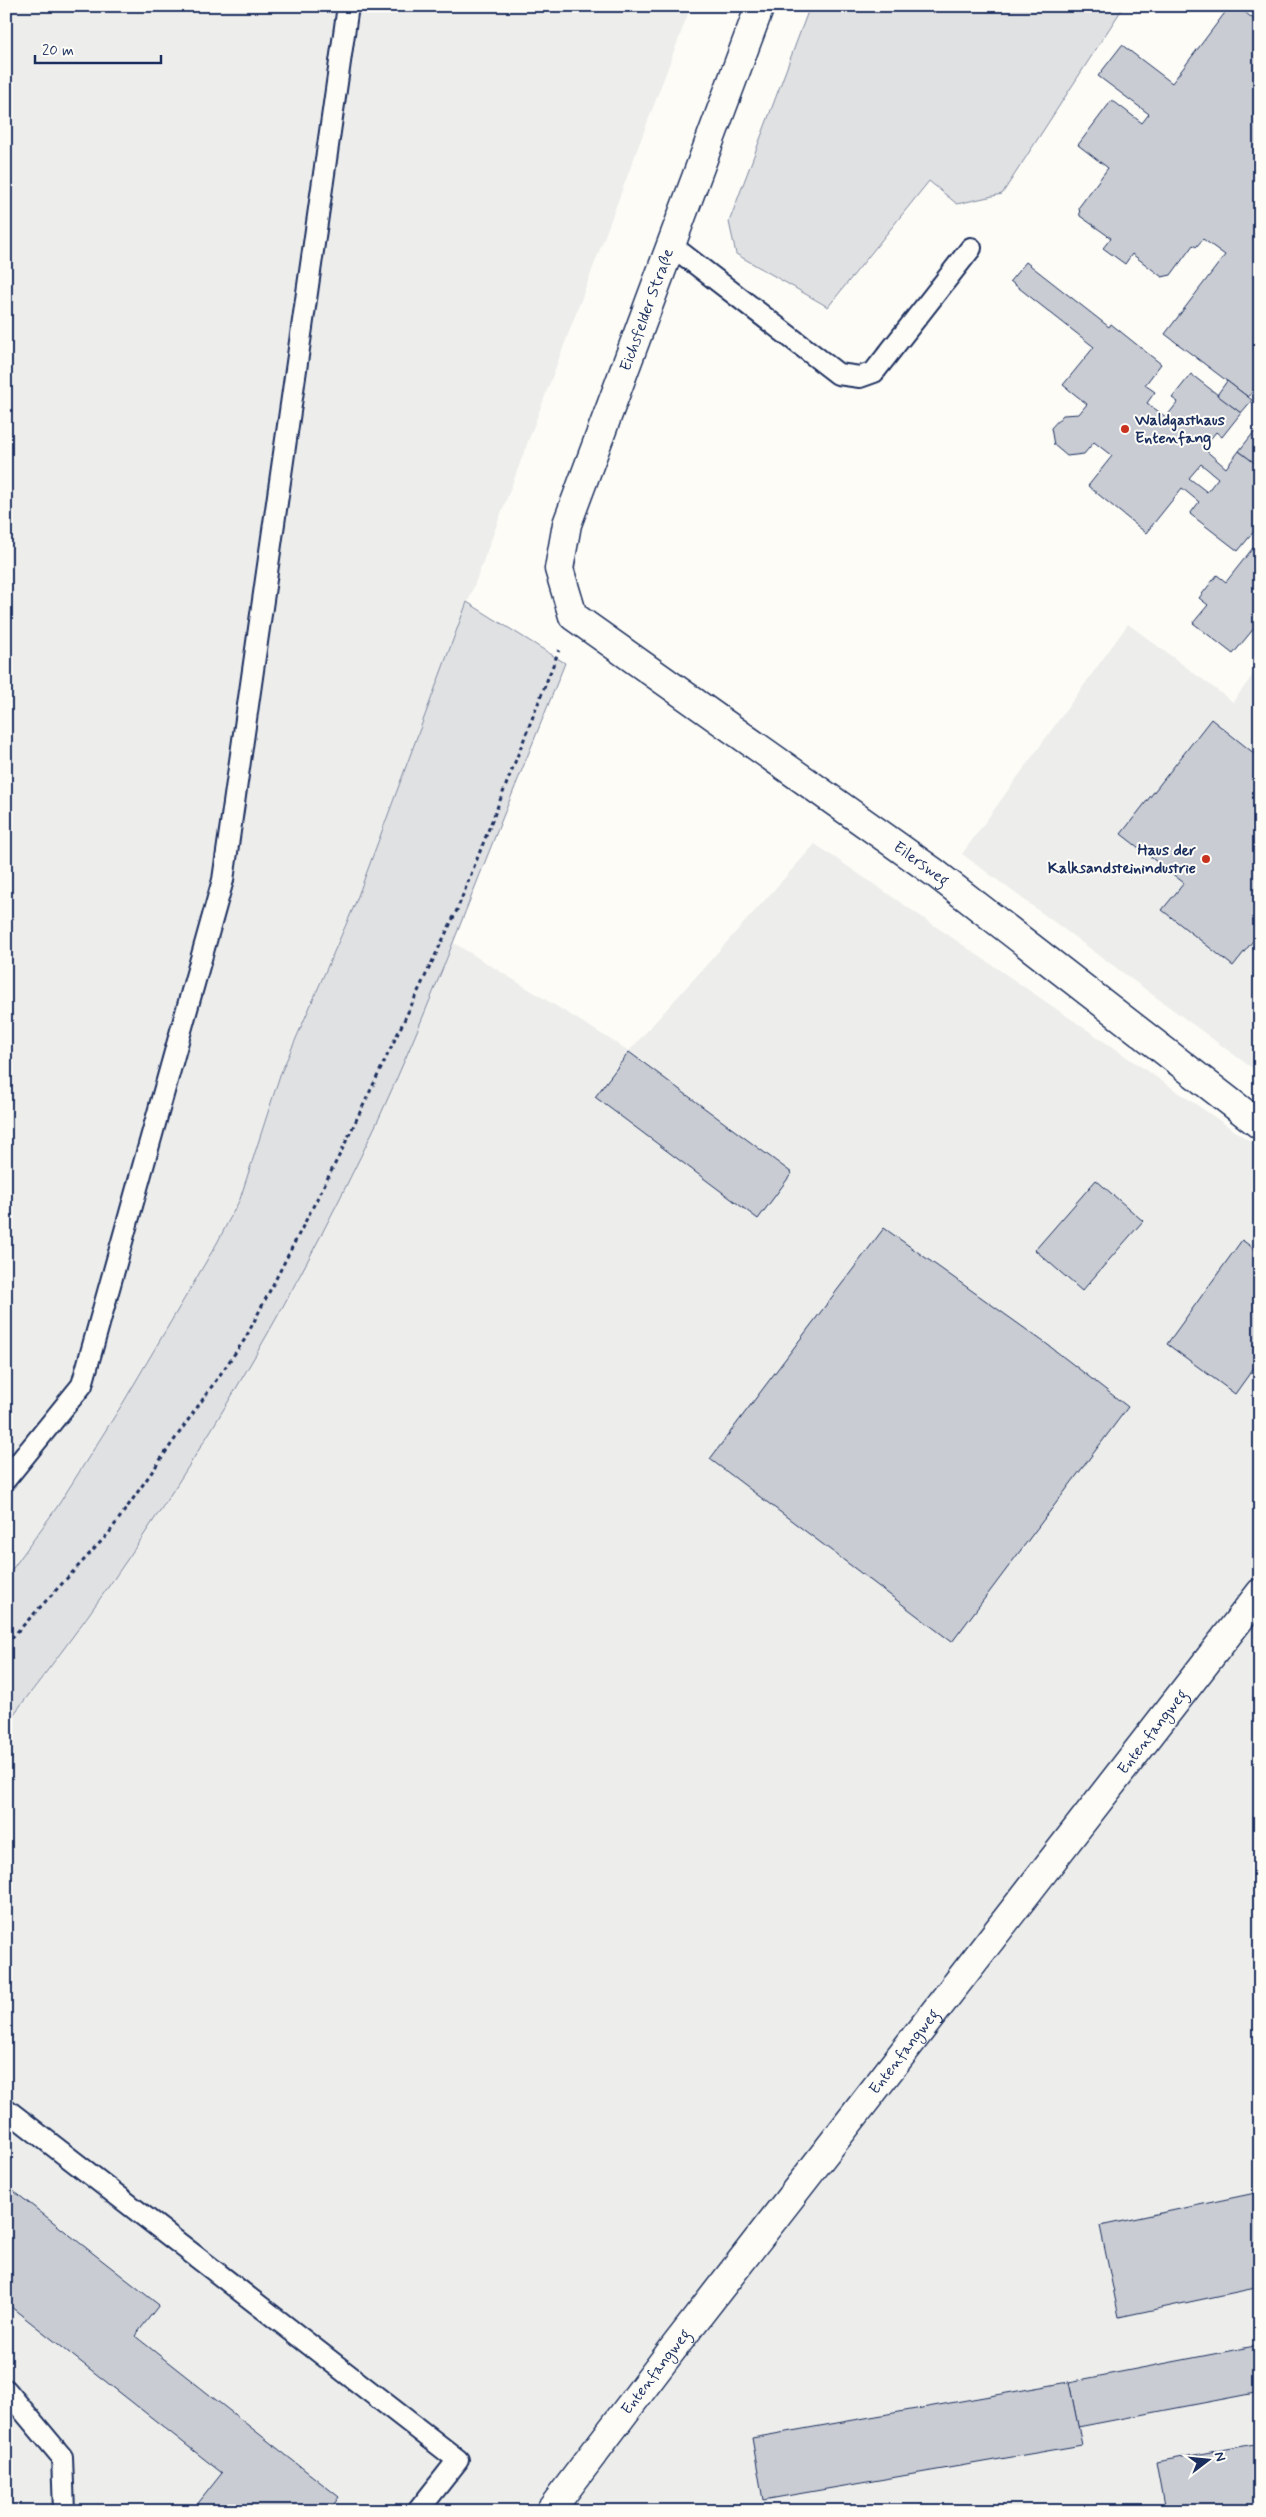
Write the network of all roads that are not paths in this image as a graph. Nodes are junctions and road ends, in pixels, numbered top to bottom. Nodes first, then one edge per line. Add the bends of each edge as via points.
1 (348, 6) edge
2 (760, 6) edge
3 (671, 245) junction
4 (971, 248) dead end
5 (573, 616) joint
6 (1260, 1125) edge
7 (6, 1479) edge
8 (1260, 1593) edge
9 (6, 2108) edge
10 (6, 2390) edge
11 (63, 2511) edge
12 (418, 2511) edge
13 (550, 2511) edge

1 - 7 lane via 223,880 82,1385
2 - 3 street, Eichsfelder Straße
3 - 4 lane via 838,374 860,377 874,372
3 - 5 street, Eichsfelder Straße via 567,524 559,570
5 - 6 street, Eilersweg via 935,873
8 - 13 street, Entenfangweg via 683,2334
9 - 12 lane via 458,2460
10 - 11 lane via 62,2457

